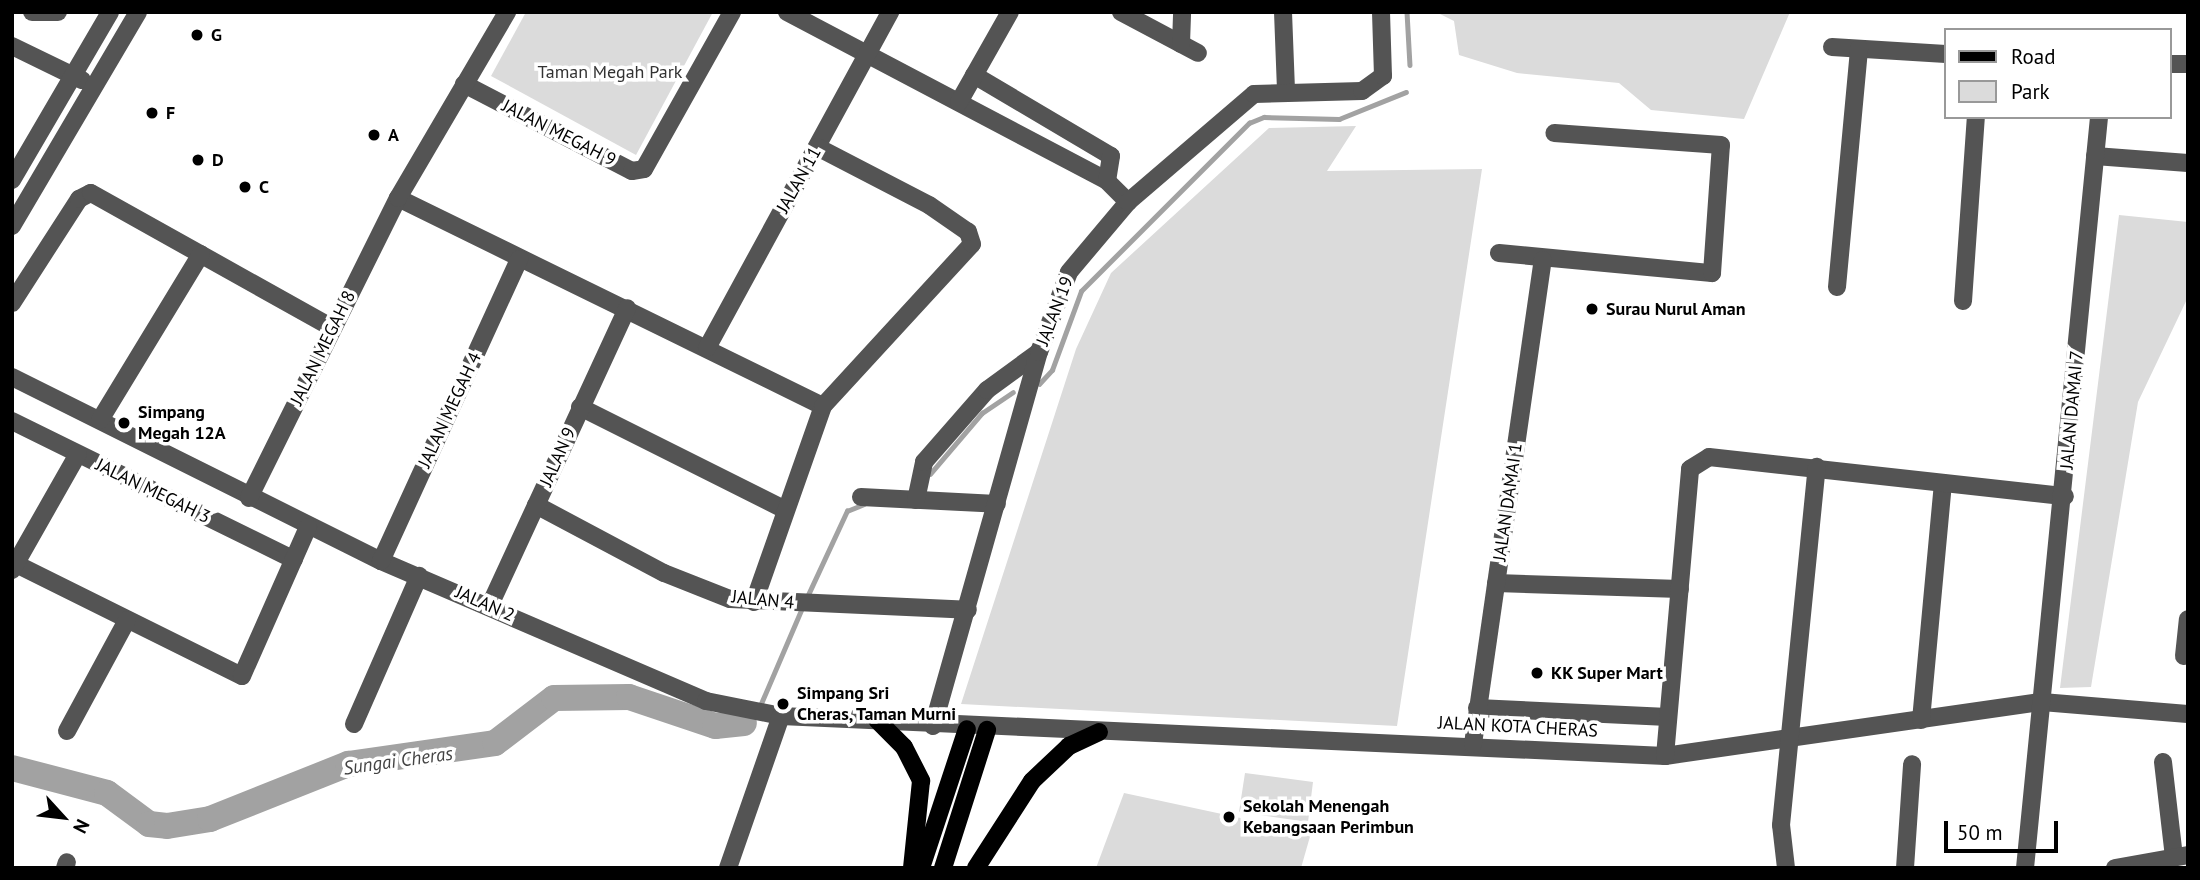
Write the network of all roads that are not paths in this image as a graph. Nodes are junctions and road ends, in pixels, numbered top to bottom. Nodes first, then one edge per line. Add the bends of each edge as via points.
1 (32, 12) edge
2 (58, 12) edge
3 (110, 12) edge
4 (138, 12) edge
5 (507, 12) edge
6 (732, 12) edge
7 (787, 12) edge
8 (890, 12) edge
9 (1010, 12) edge
10 (1121, 12) edge
11 (1182, 12) edge
12 (1283, 12) edge
13 (1381, 12) edge
14 (1181, 44) junction
15 (12, 46) edge
16 (1832, 47) dead end
17 (1859, 49) junction
18 (1198, 53) dead end
19 (1944, 54) edge
20 (867, 57) junction
21 (73, 75) junction
22 (974, 75) junction
23 (464, 85) junction
24 (95, 86) junction
25 (1286, 89) junction
26 (959, 102) junction
27 (1976, 119) edge
28 (2099, 119) edge
29 (1554, 133) dead end
30 (817, 147) junction
31 (2095, 156) junction
32 (2188, 163) edge
33 (12, 180) edge
34 (1107, 181) junction
35 (398, 198) junction
36 (1128, 202) junction
37 (12, 226) edge
38 (1499, 253) dead end
39 (201, 254) junction
40 (519, 259) junction
41 (1544, 260) junction
42 (1837, 287) dead end
43 (1963, 301) dead end
44 (12, 303) edge
45 (627, 308) junction
46 (333, 328) junction
47 (707, 348) junction
48 (1039, 352) junction
49 (12, 377) edge
50 (823, 406) junction
51 (580, 407) junction
52 (100, 420) junction
53 (12, 421) edge
54 (78, 454) junction
55 (1818, 467) junction
56 (1943, 483) junction
57 (2065, 496) junction
58 (861, 497) dead end
59 (249, 498) junction
60 (916, 500) junction
61 (997, 504) junction
62 (536, 505) junction
63 (784, 509) junction
64 (308, 527) junction
65 (294, 560) junction
66 (381, 561) junction
67 (14, 567) edge
68 (419, 576) junction
69 (1496, 583) junction
70 (1680, 589) junction
71 (754, 602) junction
72 (489, 605) junction
73 (968, 610) junction
74 (2188, 619) edge
75 (128, 620) junction
76 (2185, 656) dead end
77 (2042, 702) junction
78 (1477, 708) junction
79 (2188, 714) edge
80 (781, 716) junction
81 (1668, 718) junction
82 (877, 720) junction
83 (1921, 720) junction
84 (354, 724) dead end
85 (933, 726) junction
86 (967, 729) junction
87 (987, 730) junction
88 (67, 731) dead end
89 (1099, 732) junction
90 (1792, 737) junction
91 (1473, 744) junction
92 (1665, 756) junction
93 (2163, 762) dead end
94 (1912, 764) dead end
95 (2181, 856) edge
96 (728, 868) edge
97 (912, 868) edge
98 (921, 868) edge
99 (943, 868) edge
100 (976, 868) edge
101 (1786, 868) edge
102 (1905, 868) edge
103 (2025, 868) edge
104 (2115, 868) edge

1 - 2 street
3 - 21 street
4 - 24 street
5 - 23 street, JALAN MEGAH 8
6 - 23 street, JALAN MEGAH 9 via 644,169 632,170
7 - 20 street
8 - 20 street, JALAN 11
9 - 22 street
10 - 14 street
11 - 14 street
12 - 25 street
13 - 25 street, JALAN 19 via 1383,76 1362,91
14 - 18 street
15 - 21 street
16 - 17 street
17 - 19 street
17 - 42 street
20 - 26 street
20 - 30 street, JALAN 11
21 - 24 street
21 - 33 street
22 - 26 street
22 - 34 street via 1111,156
23 - 35 street, JALAN MEGAH 8
24 - 37 street
25 - 36 street, JALAN 19 via 1254,94
26 - 34 street
27 - 43 street
28 - 31 street, JALAN DAMAI 7
29 - 41 street via 1721,145 1712,273
30 - 47 street, JALAN 11
30 - 50 street via 929,205 968,232 972,244
31 - 32 street
31 - 57 street, JALAN DAMAI 7
34 - 36 street
35 - 40 street
35 - 46 street, JALAN MEGAH 8
36 - 48 street, JALAN 19 via 1069,272
38 - 41 street
39 - 44 street via 103,196 79,199
39 - 46 street
39 - 52 street
40 - 45 street
40 - 66 street, JALAN MEGAH 4
41 - 69 street, JALAN DAMAI 1
45 - 47 street
45 - 51 street, JALAN 9
46 - 59 street, JALAN MEGAH 8
47 - 50 street
48 - 60 street via 987,390 924,462
48 - 61 street, JALAN 19
49 - 52 street, JALAN 2
50 - 63 street
51 - 62 street, JALAN 9
51 - 63 street
52 - 59 street, JALAN 2
53 - 54 street, JALAN MEGAH 3
54 - 65 street, JALAN MEGAH 3
54 - 67 street
55 - 56 street
55 - 70 street via 1709,457 1690,469
55 - 90 street
56 - 57 street
56 - 83 street
57 - 77 street, JALAN DAMAI 7
58 - 60 street
59 - 64 street, JALAN 2
60 - 61 street
61 - 73 street, JALAN 19
62 - 71 street, JALAN 4 via 664,573
62 - 72 street, JALAN 9
63 - 71 street
64 - 65 street
64 - 66 street, JALAN 2
65 - 75 street via 242,676
66 - 68 street, JALAN 2
67 - 75 street
68 - 72 street, JALAN 2
68 - 84 street
69 - 70 street
69 - 78 street, JALAN DAMAI 1
70 - 81 street
71 - 73 street, JALAN 4
72 - 80 street, JALAN 2 via 706,701
73 - 85 street, JALAN 19
74 - 76 street
75 - 88 street
77 - 79 street, JALAN KOTA CHERAS
77 - 83 street, JALAN KOTA CHERAS
77 - 103 street, JALAN DAMAI 7
78 - 81 street
78 - 91 street, JALAN DAMAI 1
80 - 82 street, JALAN 2
80 - 96 street
81 - 92 street
82 - 85 street, JALAN 2
82 - 97 main road via 904,747 921,781
83 - 90 street, JALAN KOTA CHERAS
85 - 86 street, JALAN 2
86 - 87 street, JALAN 2
86 - 98 main road
87 - 89 street, JALAN KOTA CHERAS
87 - 99 main road
89 - 91 street, JALAN KOTA CHERAS
89 - 100 main road via 1069,746 1032,781
90 - 92 street, JALAN KOTA CHERAS
90 - 101 street via 1781,825
91 - 92 street, JALAN KOTA CHERAS
93 - 95 street
94 - 102 street
95 - 104 street

